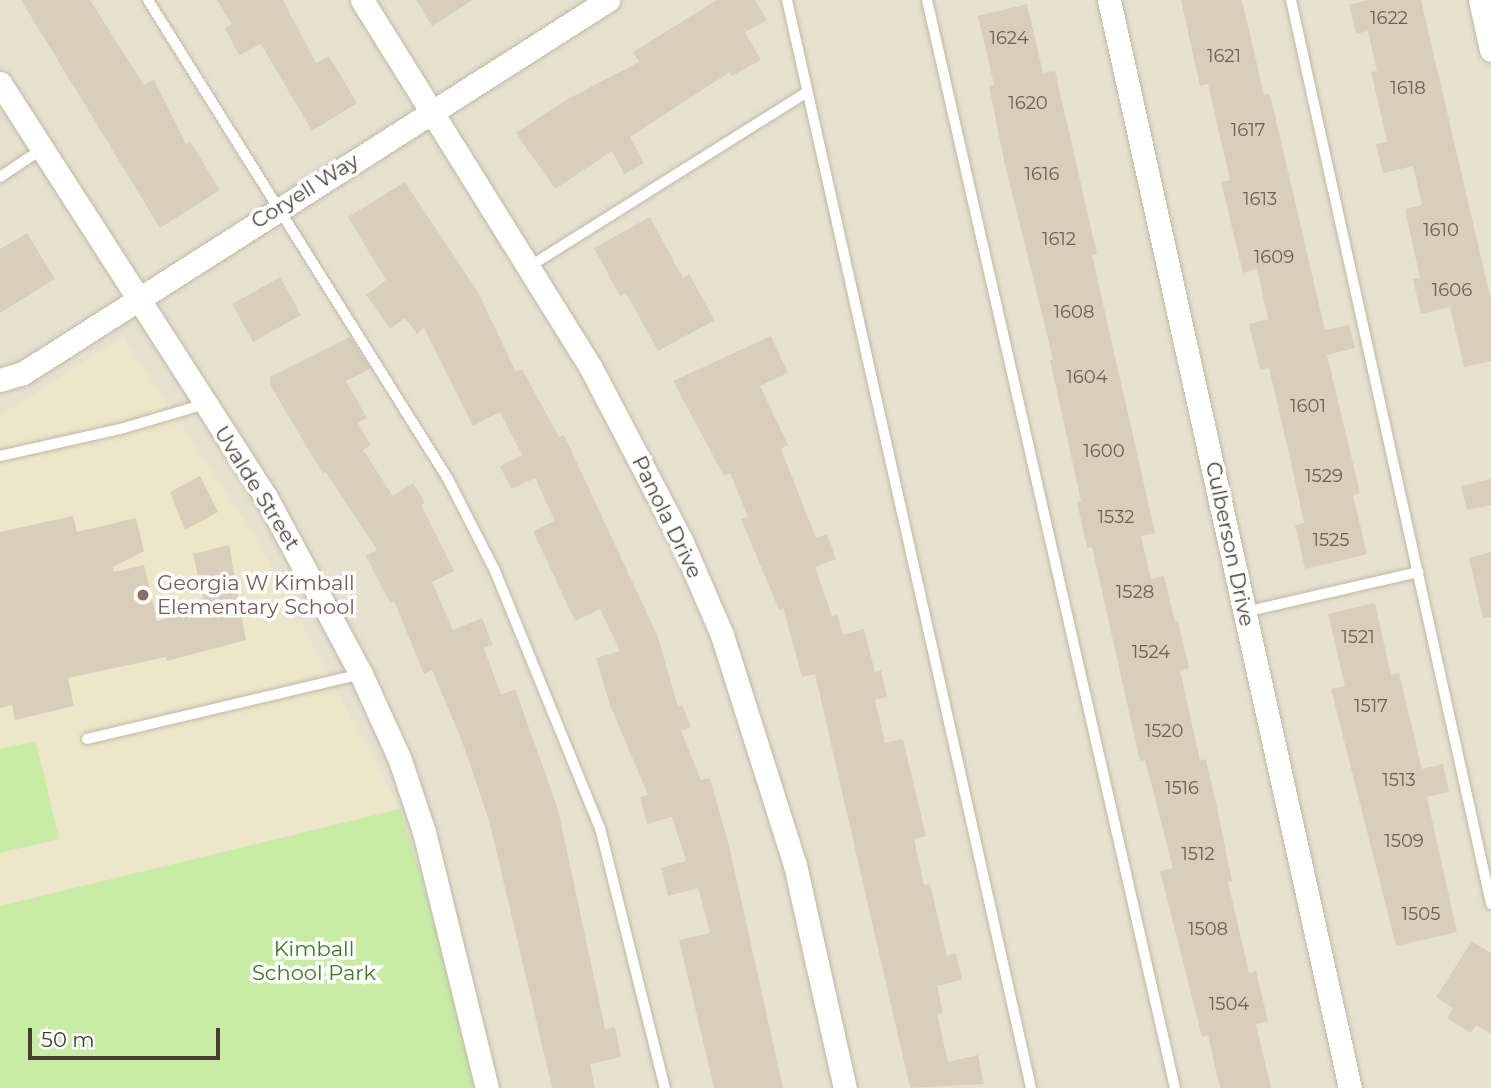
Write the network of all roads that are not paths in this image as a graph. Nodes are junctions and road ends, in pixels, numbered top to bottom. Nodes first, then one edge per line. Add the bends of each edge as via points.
1 (148, 0) edge
2 (362, 0) edge
3 (608, 0) edge
4 (787, 0) edge
5 (927, 0) edge
6 (1109, 0) edge
7 (1291, 0) edge
8 (1480, 0) edge
9 (1491, 50) edge
10 (0, 83) edge
11 (807, 92) junction
12 (436, 113) junction
13 (42, 149) junction
14 (0, 177) edge
15 (279, 208) junction
16 (530, 266) junction
17 (136, 298) junction
18 (0, 380) edge
19 (205, 404) junction
20 (0, 456) edge
21 (1418, 572) junction
22 (1245, 612) junction
23 (361, 674) junction
24 (87, 739) dead end
25 (1491, 904) edge
26 (487, 1088) edge
27 (665, 1088) edge
28 (845, 1088) edge
29 (1031, 1088) edge
30 (1175, 1088) edge
31 (1350, 1088) edge

1 - 15 lane
2 - 12 street, Panola Drive
3 - 12 street, Coryell Way
4 - 11 lane
5 - 30 lane
6 - 22 street, Culberson Drive
7 - 21 lane
8 - 9 street
10 - 13 street, Uvalde Street
11 - 16 lane
11 - 29 lane
12 - 15 street, Coryell Way via 428,113
12 - 16 street, Panola Drive
13 - 14 lane
13 - 17 street, Uvalde Street
15 - 17 street, Coryell Way
15 - 27 lane via 448,480 495,571 600,828
16 - 28 street, Panola Drive via 604,391 682,542 722,635 795,864
17 - 18 street, Coryell Way via 23,373
17 - 19 street, Uvalde Street
19 - 20 lane
19 - 23 street, Uvalde Street via 266,497
21 - 22 lane
21 - 25 lane
22 - 31 street, Culberson Drive
23 - 24 lane
23 - 26 street, Uvalde Street via 400,760 424,832

